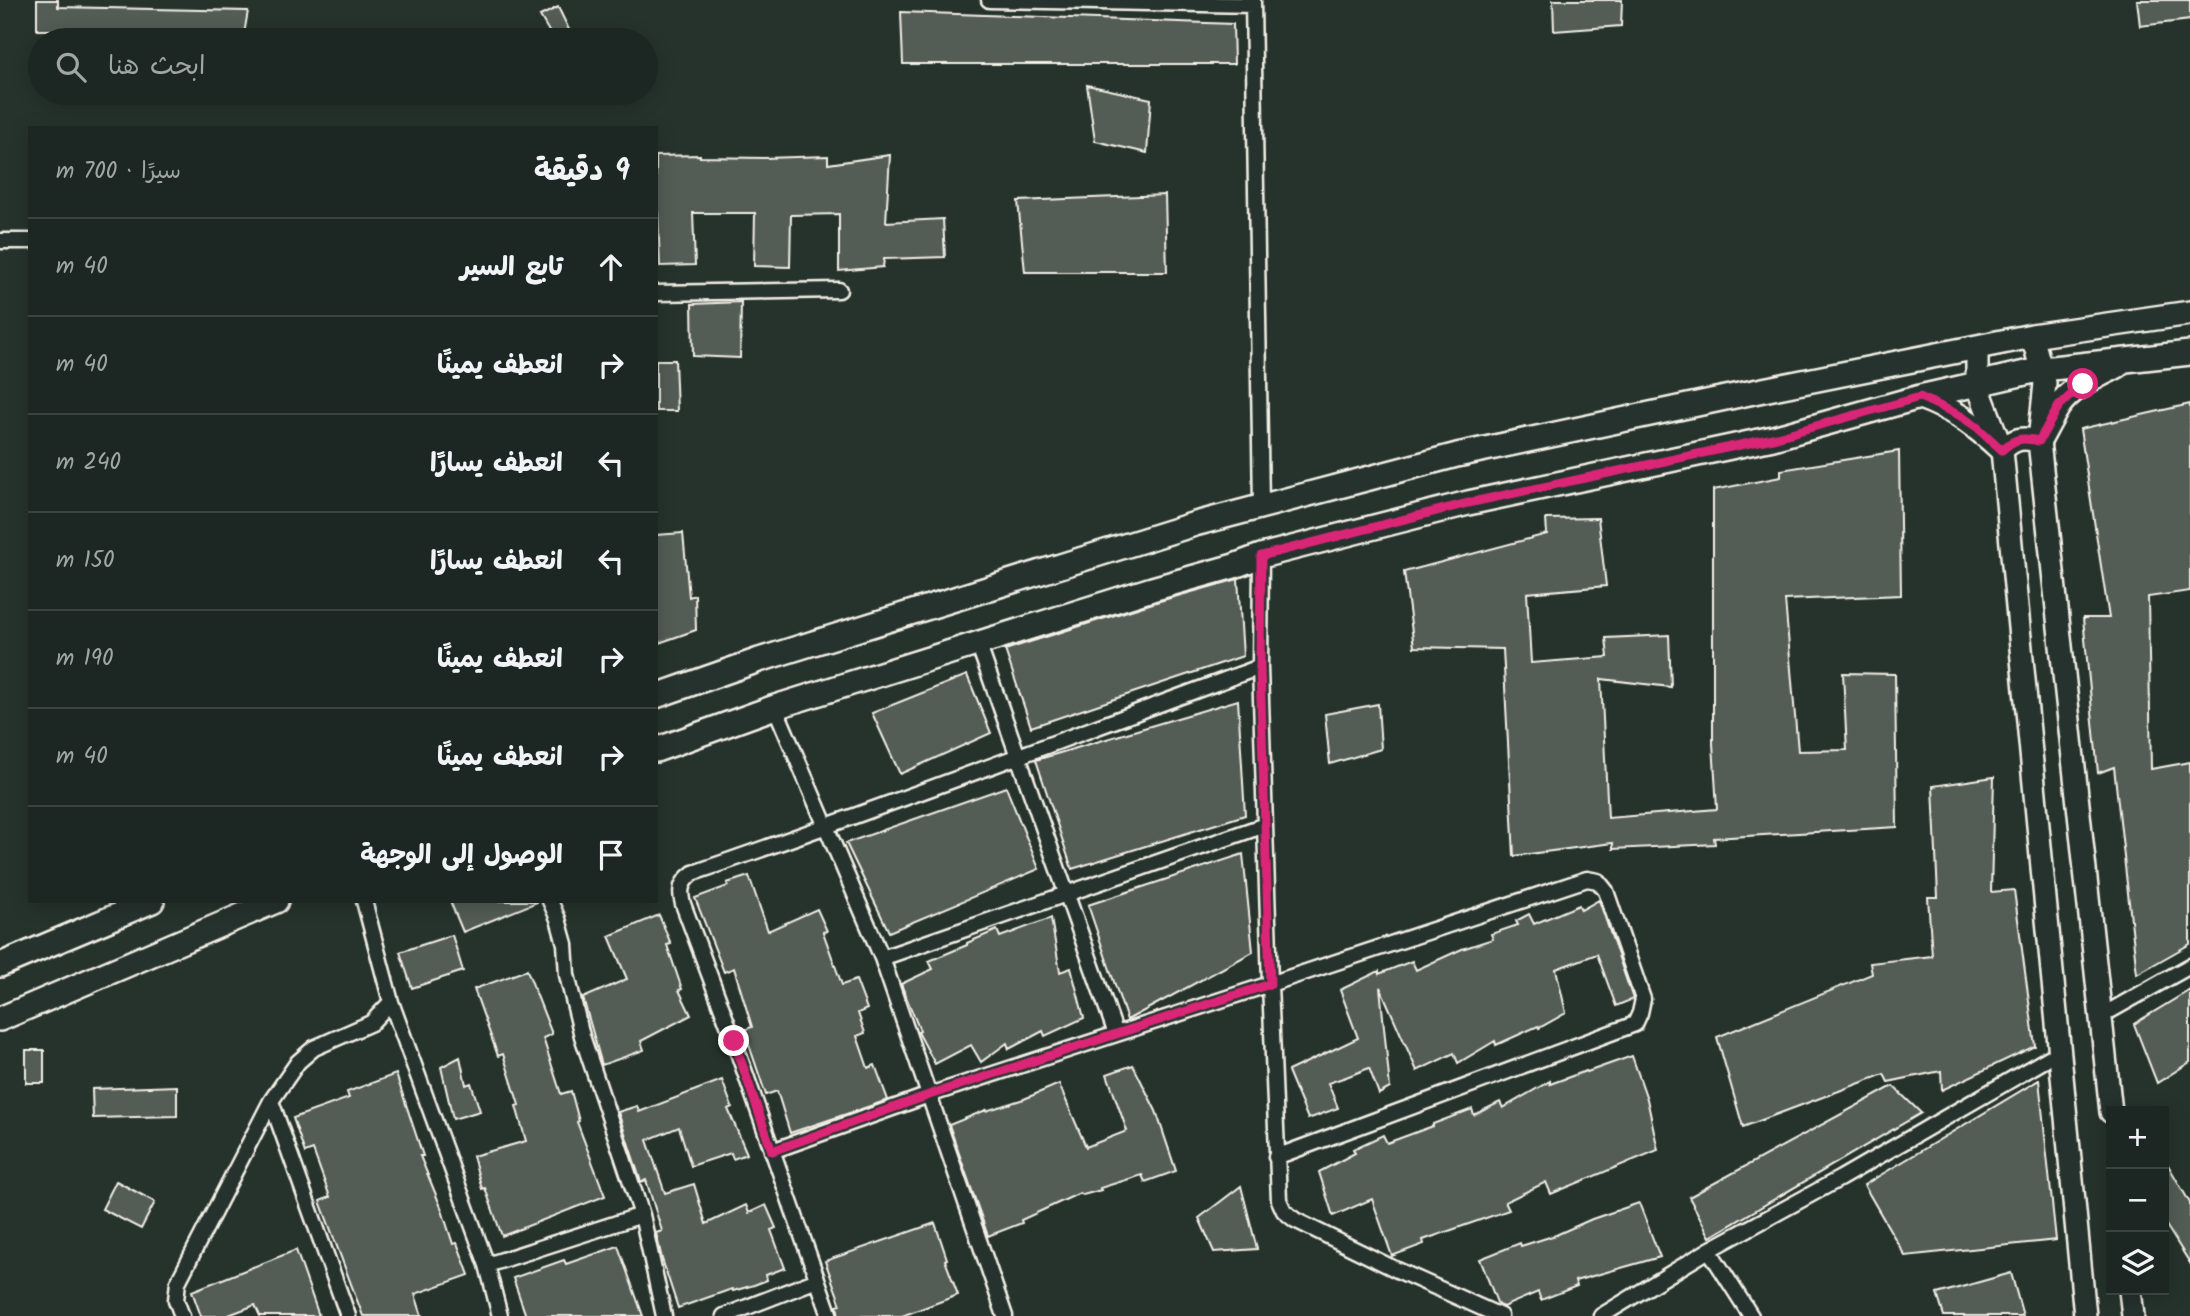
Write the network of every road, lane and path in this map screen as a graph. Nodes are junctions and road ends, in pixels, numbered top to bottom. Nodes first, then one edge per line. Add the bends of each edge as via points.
1 (989, 0) edge
2 (1253, 3) edge
3 (0, 240) edge
4 (28, 242) edge
5 (839, 290) dead end
6 (658, 293) edge
7 (2190, 313) edge
8 (2032, 336) junction
9 (1976, 347) junction
10 (2190, 353) edge
11 (2126, 360) junction
12 (2043, 369) junction
13 (1977, 384) junction
14 (1920, 397) junction
15 (2039, 441) junction
16 (2002, 450) junction
17 (1261, 506) junction
18 (1261, 556) junction
19 (978, 643) junction
20 (1260, 667) junction
21 (658, 695) edge
22 (775, 706) junction
23 (658, 749) edge
24 (1018, 755) junction
25 (1265, 825) junction
26 (827, 827) junction
27 (1066, 894) junction
28 (147, 903) edge
29 (271, 903) edge
30 (365, 903) edge
31 (551, 903) edge
32 (882, 958) junction
33 (0, 965) edge
34 (2190, 966) edge
35 (1270, 984) junction
36 (391, 1002) junction
37 (2101, 1017) junction
38 (0, 1019) edge
39 (1116, 1034) junction
40 (2059, 1052) junction
41 (929, 1095) junction
42 (271, 1101) junction
43 (2110, 1106) edge
44 (772, 1151) junction
45 (1276, 1157) junction
46 (642, 1215) junction
47 (1709, 1250) junction
48 (487, 1265) junction
49 (817, 1280) junction
50 (2131, 1295) edge
51 (1748, 1315) edge
52 (182, 1316) edge
53 (348, 1316) edge
54 (500, 1316) edge
55 (664, 1316) edge
56 (724, 1316) edge
57 (830, 1316) edge
58 (1005, 1316) edge
59 (1500, 1316) edge
60 (1601, 1316) edge
61 (2085, 1316) edge
62 (2133, 1316) edge

1 - 2 street
2 - 17 street
3 - 4 street
5 - 6 street
7 - 8 main road
8 - 9 main road
8 - 12 main road
9 - 13 main road
9 - 17 main road via 1457,455
10 - 11 main road
11 - 12 main road
11 - 15 main road via 2070,394
12 - 13 main road
12 - 15 main road via 2045,397
13 - 14 main road
13 - 16 main road
14 - 16 main road via 1959,415
14 - 18 main road via 1773,438 1468,503
15 - 16 main road via 2019,438
15 - 37 main road
16 - 40 main road
17 - 21 main road
18 - 19 main road
18 - 20 street
19 - 22 main road
19 - 24 street
20 - 24 street
20 - 25 street
22 - 23 main road
22 - 26 street
24 - 26 street
24 - 27 street
25 - 27 street
25 - 35 street
26 - 32 street
26 - 44 street via 693,873 681,886 683,904
27 - 32 street
27 - 39 street
28 - 33 main road
29 - 38 main road
30 - 36 street
31 - 46 street via 565,944 567,975 582,1036
32 - 41 street
34 - 37 street
35 - 39 street
35 - 45 street
35 - 45 street via 1587,879 1598,881 1606,891 1643,999 1635,1024
36 - 42 street via 372,1023 314,1048 298,1062
36 - 48 street
37 - 43 main road
39 - 41 street
40 - 47 street
40 - 61 main road
41 - 44 street
41 - 58 street
42 - 52 street via 178,1282 176,1300
42 - 53 street
44 - 49 street
45 - 59 street via 1279,1200 1295,1220
46 - 48 street
46 - 55 street
47 - 51 street
47 - 60 street
48 - 54 street
49 - 56 street
49 - 57 street
50 - 62 main road

